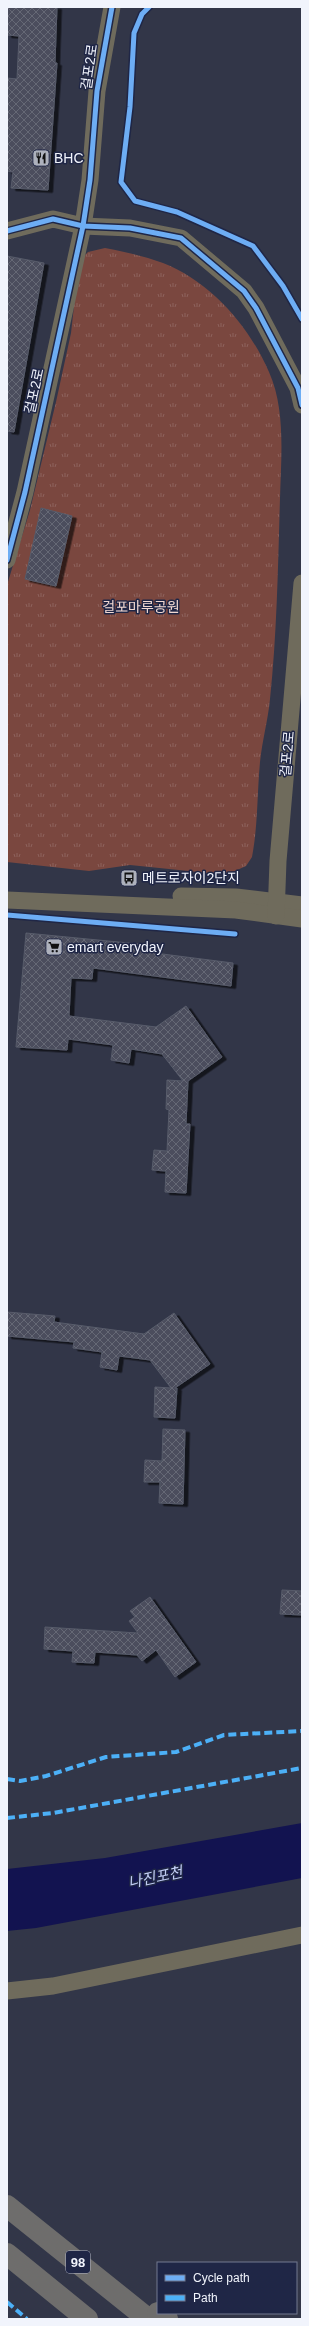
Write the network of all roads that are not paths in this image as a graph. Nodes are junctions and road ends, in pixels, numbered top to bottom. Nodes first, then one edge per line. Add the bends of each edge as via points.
1 (112, 7) edge
2 (83, 226) junction
3 (7, 231) edge
4 (302, 405) edge
5 (7, 560) edge
6 (302, 583) edge
7 (7, 889) edge
8 (7, 900) edge
9 (302, 905) edge
10 (276, 908) junction
11 (302, 919) edge
12 (302, 1935) edge
13 (7, 1992) edge
14 (7, 2206) edge
15 (7, 2254) edge
16 (72, 2257) junction
17 (157, 2312) edge
18 (87, 2319) edge
19 (148, 2319) edge

1 - 2 street, 걸포2로 via 97,91 90,180
2 - 3 street via 53,219
2 - 4 street via 130,228 181,238 244,291 256,308 298,388
2 - 5 street, 걸포2로 via 25,492
6 - 10 street, 걸포2로
7 - 10 street via 79,894 236,897
8 - 10 street via 236,910
9 - 10 street
10 - 11 street
12 - 13 street via 53,1986
14 - 16 highway, 98
15 - 18 highway
16 - 17 highway
16 - 19 highway, 98

